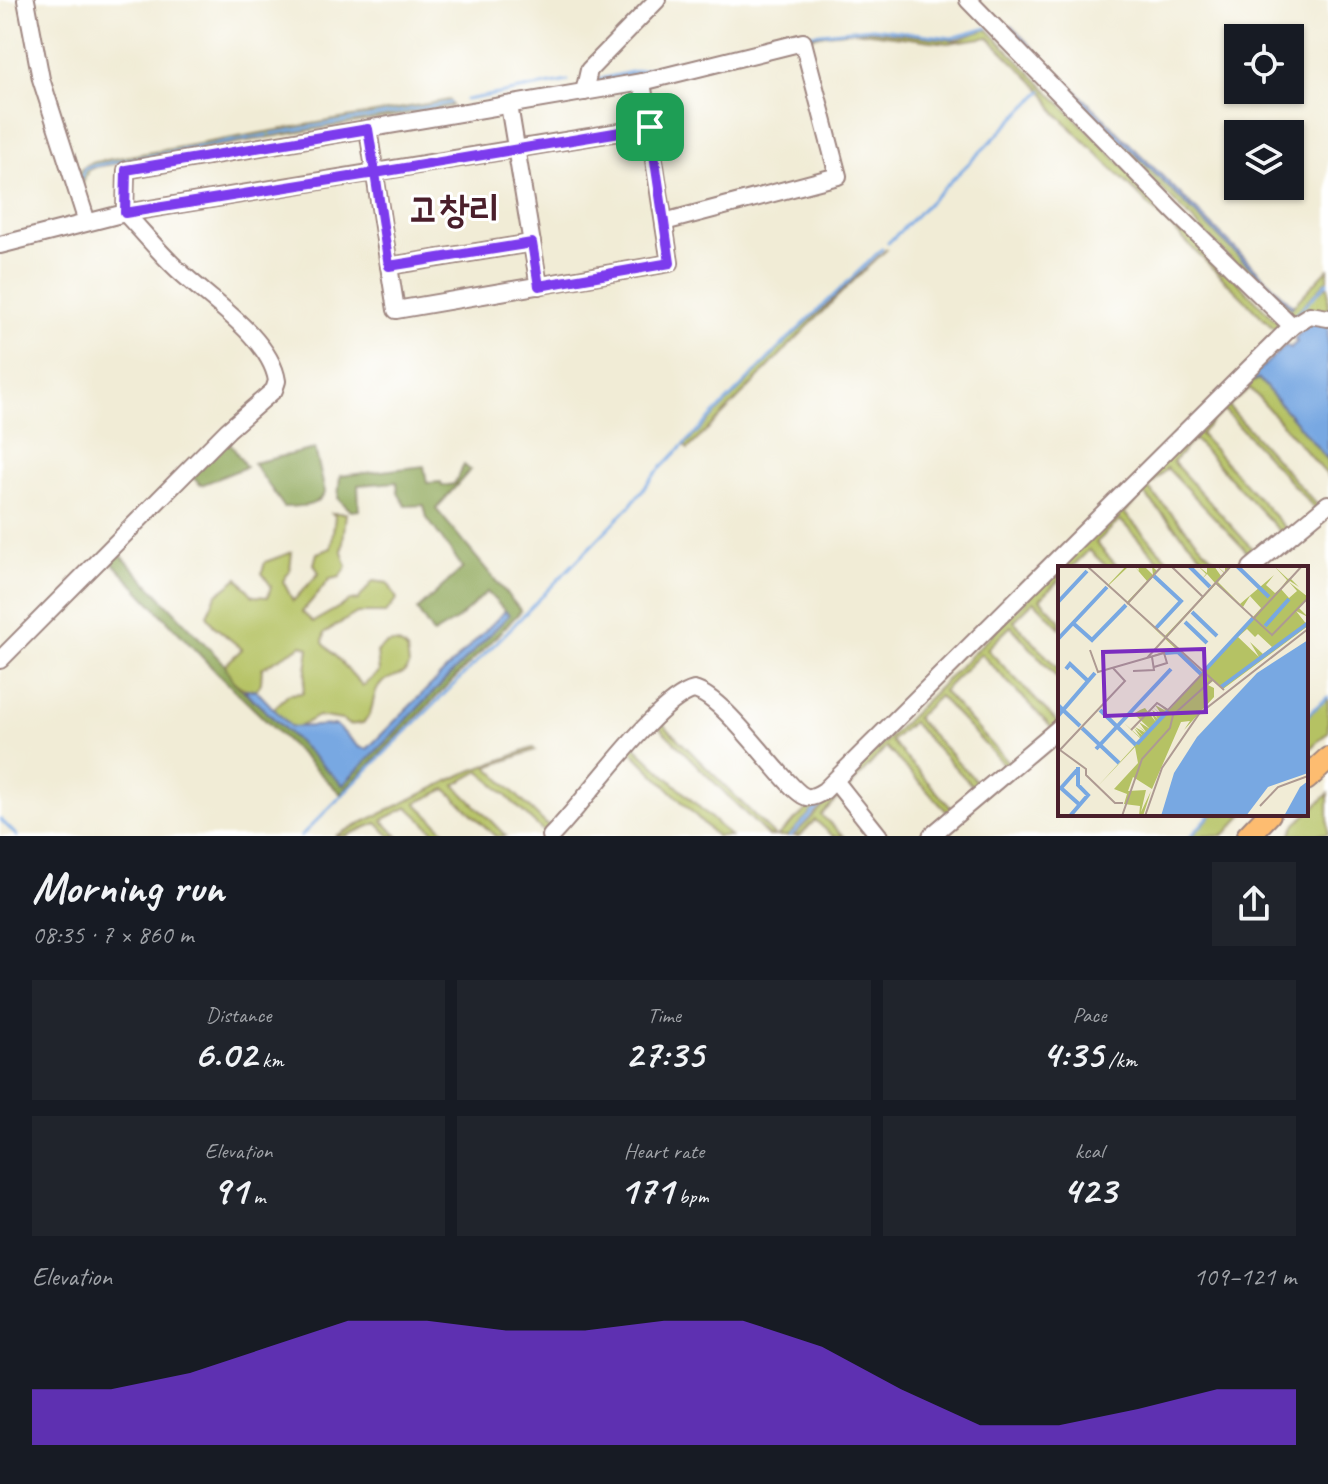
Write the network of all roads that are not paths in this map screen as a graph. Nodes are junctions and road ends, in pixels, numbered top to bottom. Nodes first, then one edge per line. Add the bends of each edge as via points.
1 (26, 0) edge
2 (657, 0) edge
3 (968, 0) edge
4 (642, 82) junction
5 (584, 92) junction
6 (509, 105) junction
7 (650, 127) junction
8 (368, 129) junction
9 (516, 151) junction
10 (375, 173) junction
11 (125, 213) junction
12 (87, 222) junction
13 (664, 222) junction
14 (532, 243) junction
15 (0, 245) edge
16 (389, 266) junction
17 (539, 286) junction
18 (1328, 318) edge
19 (1292, 326) junction
20 (1328, 504) edge
21 (1253, 566) edge
22 (0, 660) edge
23 (1058, 729) edge
24 (1328, 759) edge
25 (1308, 777) edge
26 (836, 782) junction
27 (1267, 816) edge
28 (551, 836) edge
29 (879, 836) edge
30 (931, 836) edge
31 (1248, 836) edge

1 - 12 street via 41,79
2 - 5 street via 589,70
3 - 19 street
4 - 5 street
4 - 7 street
4 - 13 street via 803,42 838,176
5 - 6 street
6 - 8 street
6 - 9 street
7 - 9 street
7 - 13 street
8 - 10 street
8 - 11 street via 126,170
9 - 10 street
9 - 14 street
10 - 11 street
10 - 16 street
11 - 12 street
11 - 22 street via 266,353 277,381 274,390
12 - 15 street
13 - 17 street via 670,263
14 - 16 street
14 - 17 street
16 - 17 street via 396,310
18 - 19 street via 1310,315
19 - 26 street
20 - 21 street
23 - 30 street
24 - 25 highway
26 - 28 street via 816,796 800,794 742,729 694,690 650,725
26 - 29 street
27 - 31 highway

